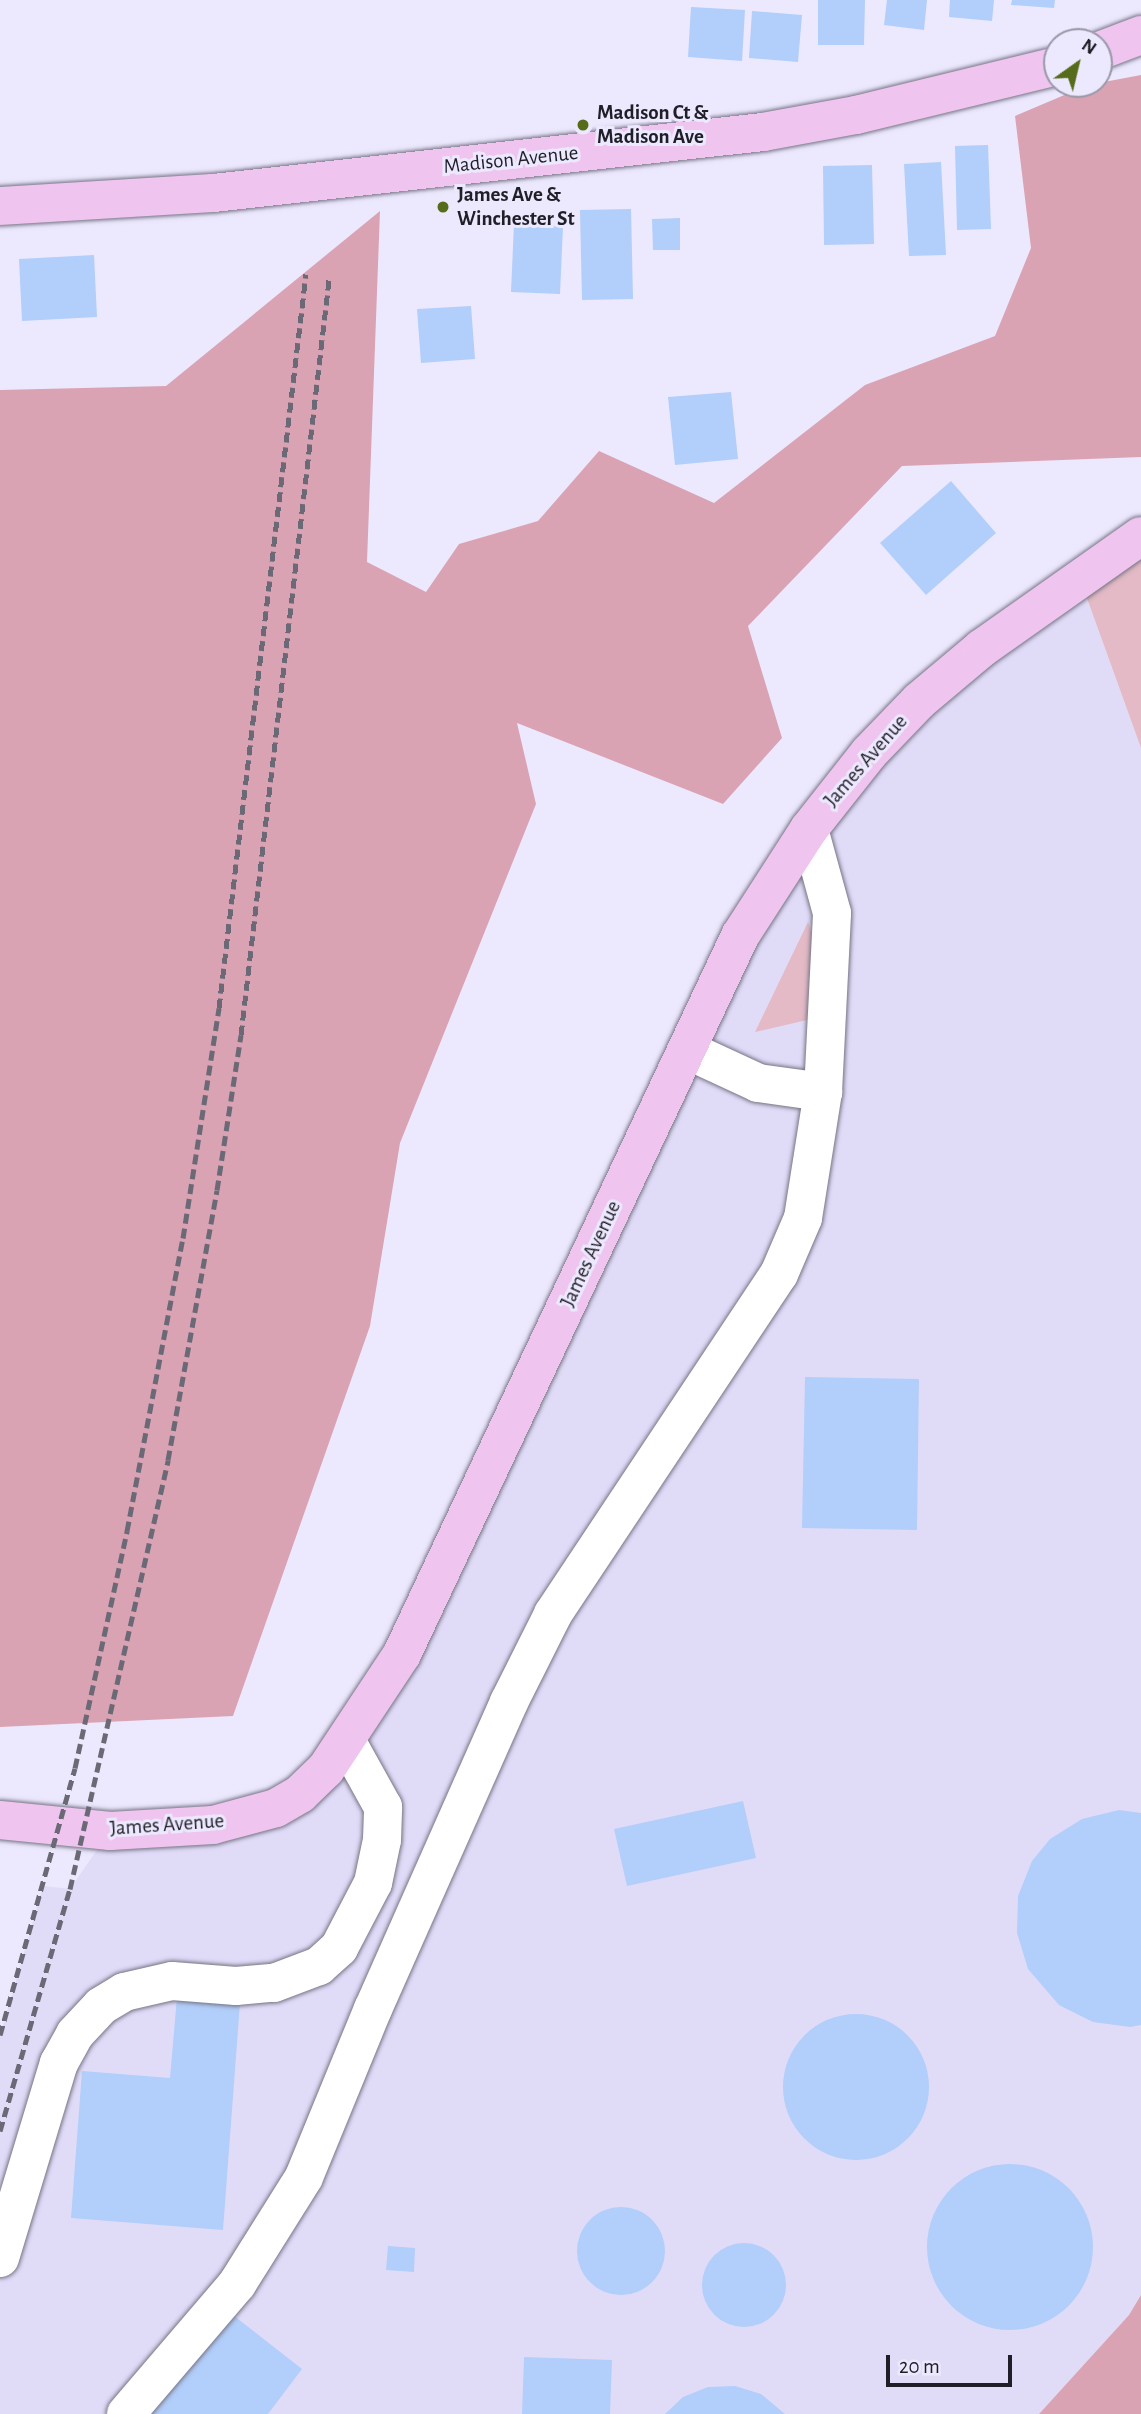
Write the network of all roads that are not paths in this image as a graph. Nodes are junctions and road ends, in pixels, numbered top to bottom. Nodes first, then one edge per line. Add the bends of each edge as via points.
1 (1141, 35) edge
2 (1113, 46) edge
3 (1043, 69) edge
4 (0, 206) edge
5 (1141, 536) edge
6 (808, 829) junction
7 (687, 1050) junction
8 (823, 1092) junction
9 (347, 1742) junction
10 (0, 1820) edge
11 (0, 2258) edge
12 (126, 2414) edge

1 - 2 main road
3 - 4 main road, Madison Avenue via 856,115 763,131 214,192
5 - 6 main road, James Avenue via 982,648 919,701 869,752
6 - 7 main road, James Avenue via 740,936
6 - 8 lane via 832,913
7 - 8 lane via 758,1083
7 - 9 main road, James Avenue via 402,1654
8 - 12 lane via 803,1218 779,1274 554,1614 383,1985 304,2177 237,2284
9 - 10 main road, James Avenue via 300,1794 276,1808 213,1825 110,1831
9 - 11 lane via 383,1807 383,1840 373,1883 339,1948 319,1966 274,1983 236,1986 172,1981 124,1992 101,2006 75,2034 59,2063

